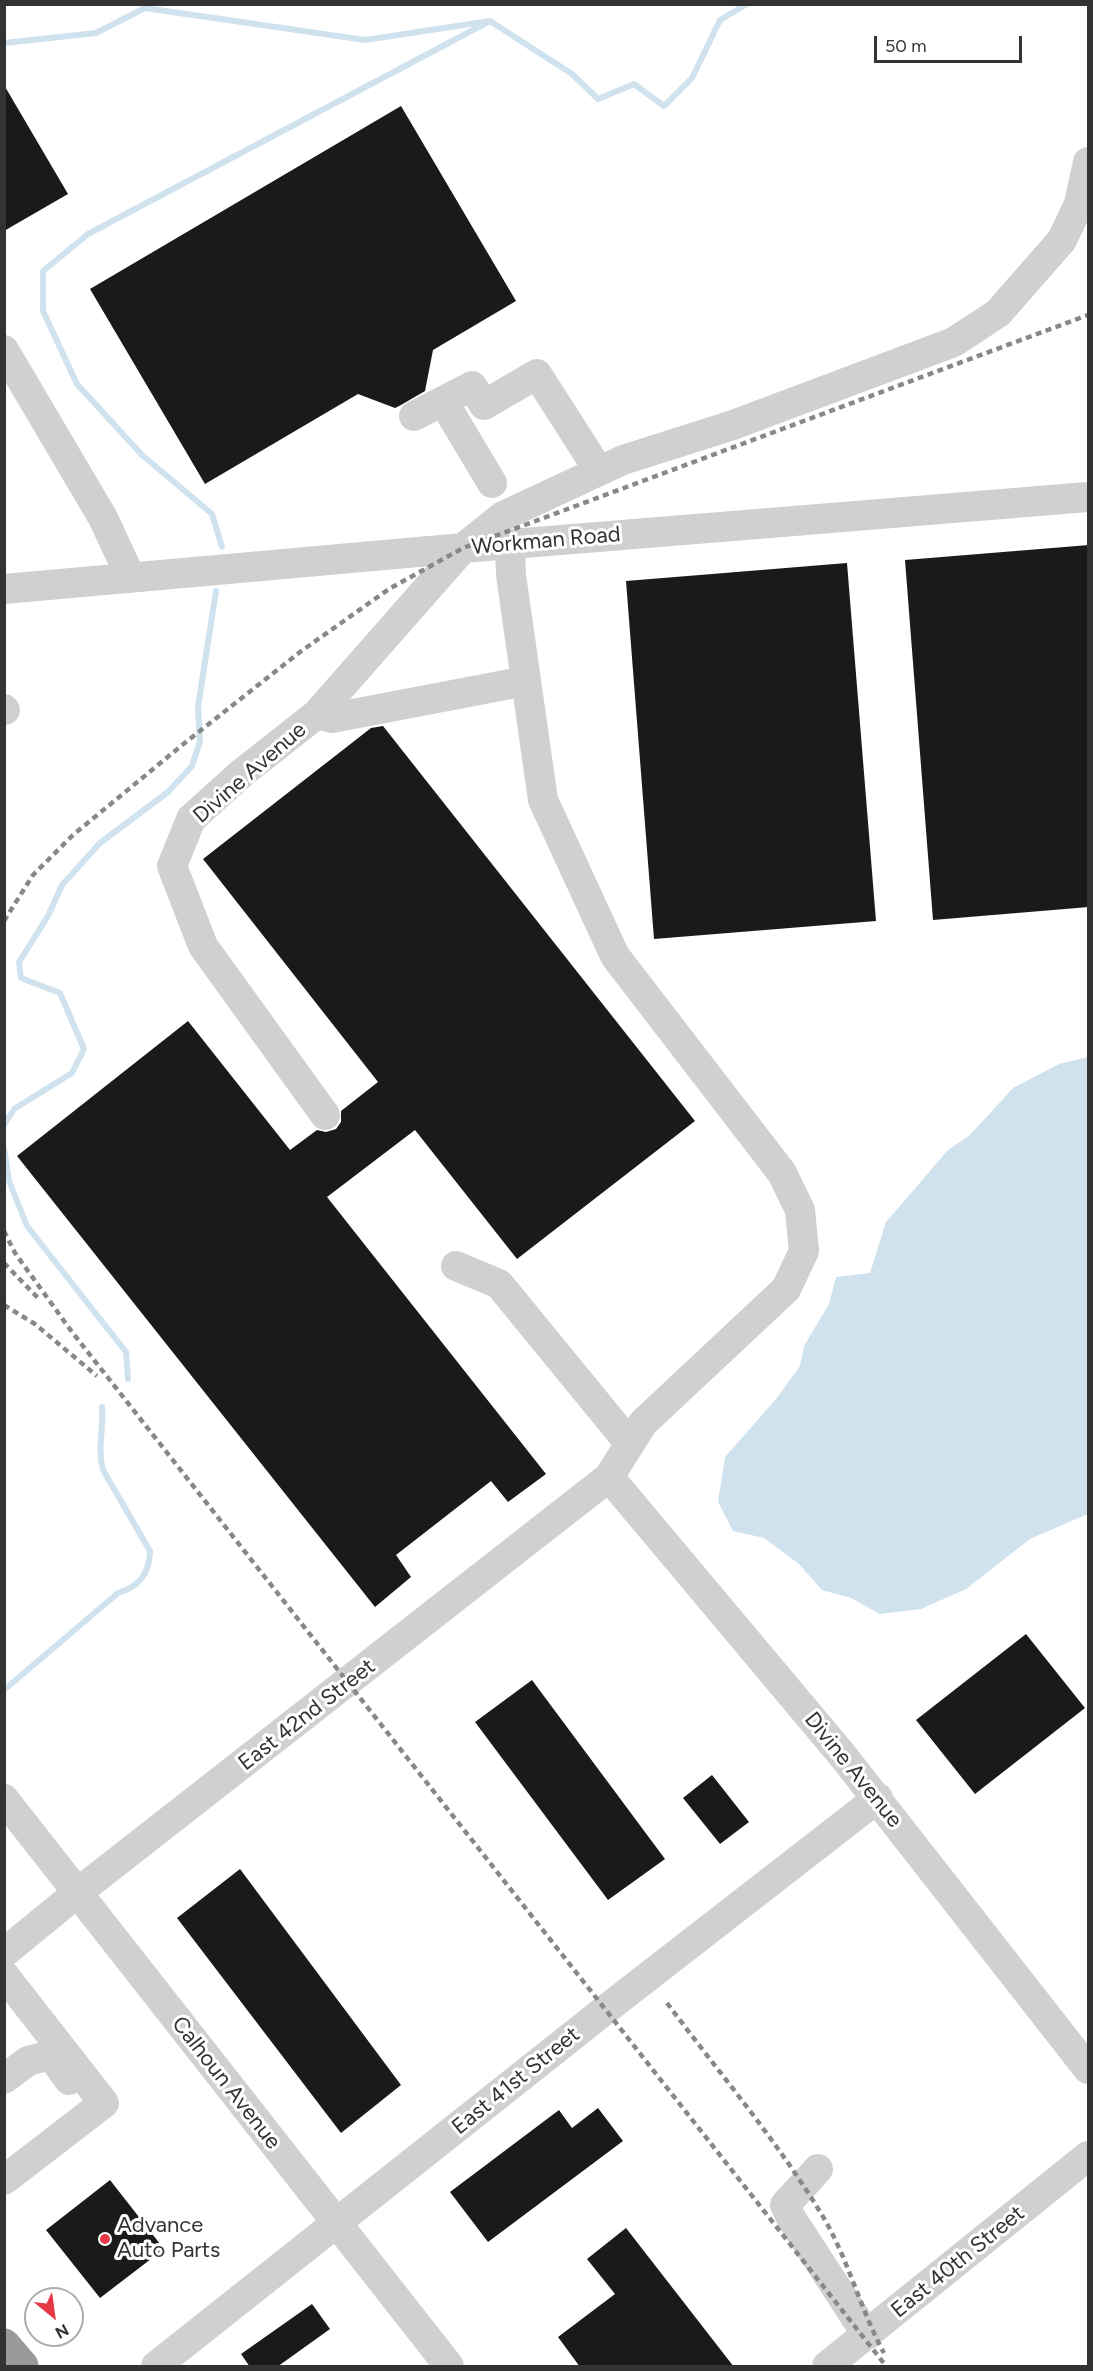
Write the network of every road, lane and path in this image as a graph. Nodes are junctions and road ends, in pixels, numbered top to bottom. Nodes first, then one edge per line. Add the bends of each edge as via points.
1 (1089, 162) edge
2 (4, 350) edge
3 (443, 401) junction
4 (414, 416) dead end
5 (599, 471) junction
6 (492, 483) dead end
7 (1089, 497) edge
8 (510, 544) junction
9 (463, 548) junction
10 (130, 578) junction
11 (4, 589) edge
12 (526, 681) junction
13 (317, 714) junction
14 (325, 1115) dead end
15 (456, 1266) dead end
16 (630, 1444) junction
17 (609, 1478) junction
18 (878, 1798) junction
19 (4, 1799) edge
20 (77, 1893) junction
21 (4, 1953) edge
22 (4, 1975) edge
23 (45, 2028) junction
24 (4, 2062) edge
25 (1089, 2069) edge
26 (4, 2079) edge
27 (85, 2118) junction
28 (1089, 2156) edge
29 (818, 2169) dead end
30 (4, 2180) edge
31 (337, 2224) junction
32 (867, 2335) junction
33 (4, 2344) edge
34 (22, 2367) edge
35 (156, 2367) edge
36 (449, 2367) edge
37 (826, 2367) edge

1 - 5 street, Divine Avenue via 1079,204 1062,240 998,313 954,342
2 - 10 street via 103,518
3 - 4 street
3 - 5 street via 472,386 484,405 537,374
3 - 6 street
5 - 9 street, Divine Avenue via 502,516
7 - 8 street, Workman Road
8 - 9 street, Workman Road
8 - 12 street, East 42nd Street
9 - 10 street, Workman Road
9 - 13 street, Divine Avenue
10 - 11 street, Workman Road
12 - 13 street via 332,718
12 - 16 street, East 42nd Street via 543,800 615,956 782,1173 800,1210 804,1251 786,1289 643,1423
13 - 14 street, Divine Avenue via 191,819 172,866 203,946
15 - 16 street via 499,1284
16 - 17 street, East 42nd Street
17 - 18 street, Divine Avenue
17 - 20 street, East 42nd Street
18 - 25 street, Divine Avenue
18 - 31 street, East 41st Street
19 - 20 street, Calhoun Avenue
20 - 21 street, East 42nd Street
20 - 31 street, Calhoun Avenue
22 - 23 street
23 - 24 street
23 - 27 street via 104,2103
26 - 27 street via 28,2061 51,2055 78,2092
27 - 30 street
28 - 32 street, East 40th Street
29 - 32 street via 785,2205
31 - 35 street, East 41st Street
31 - 36 street, Calhoun Avenue
32 - 37 street, East 40th Street
33 - 34 highway

